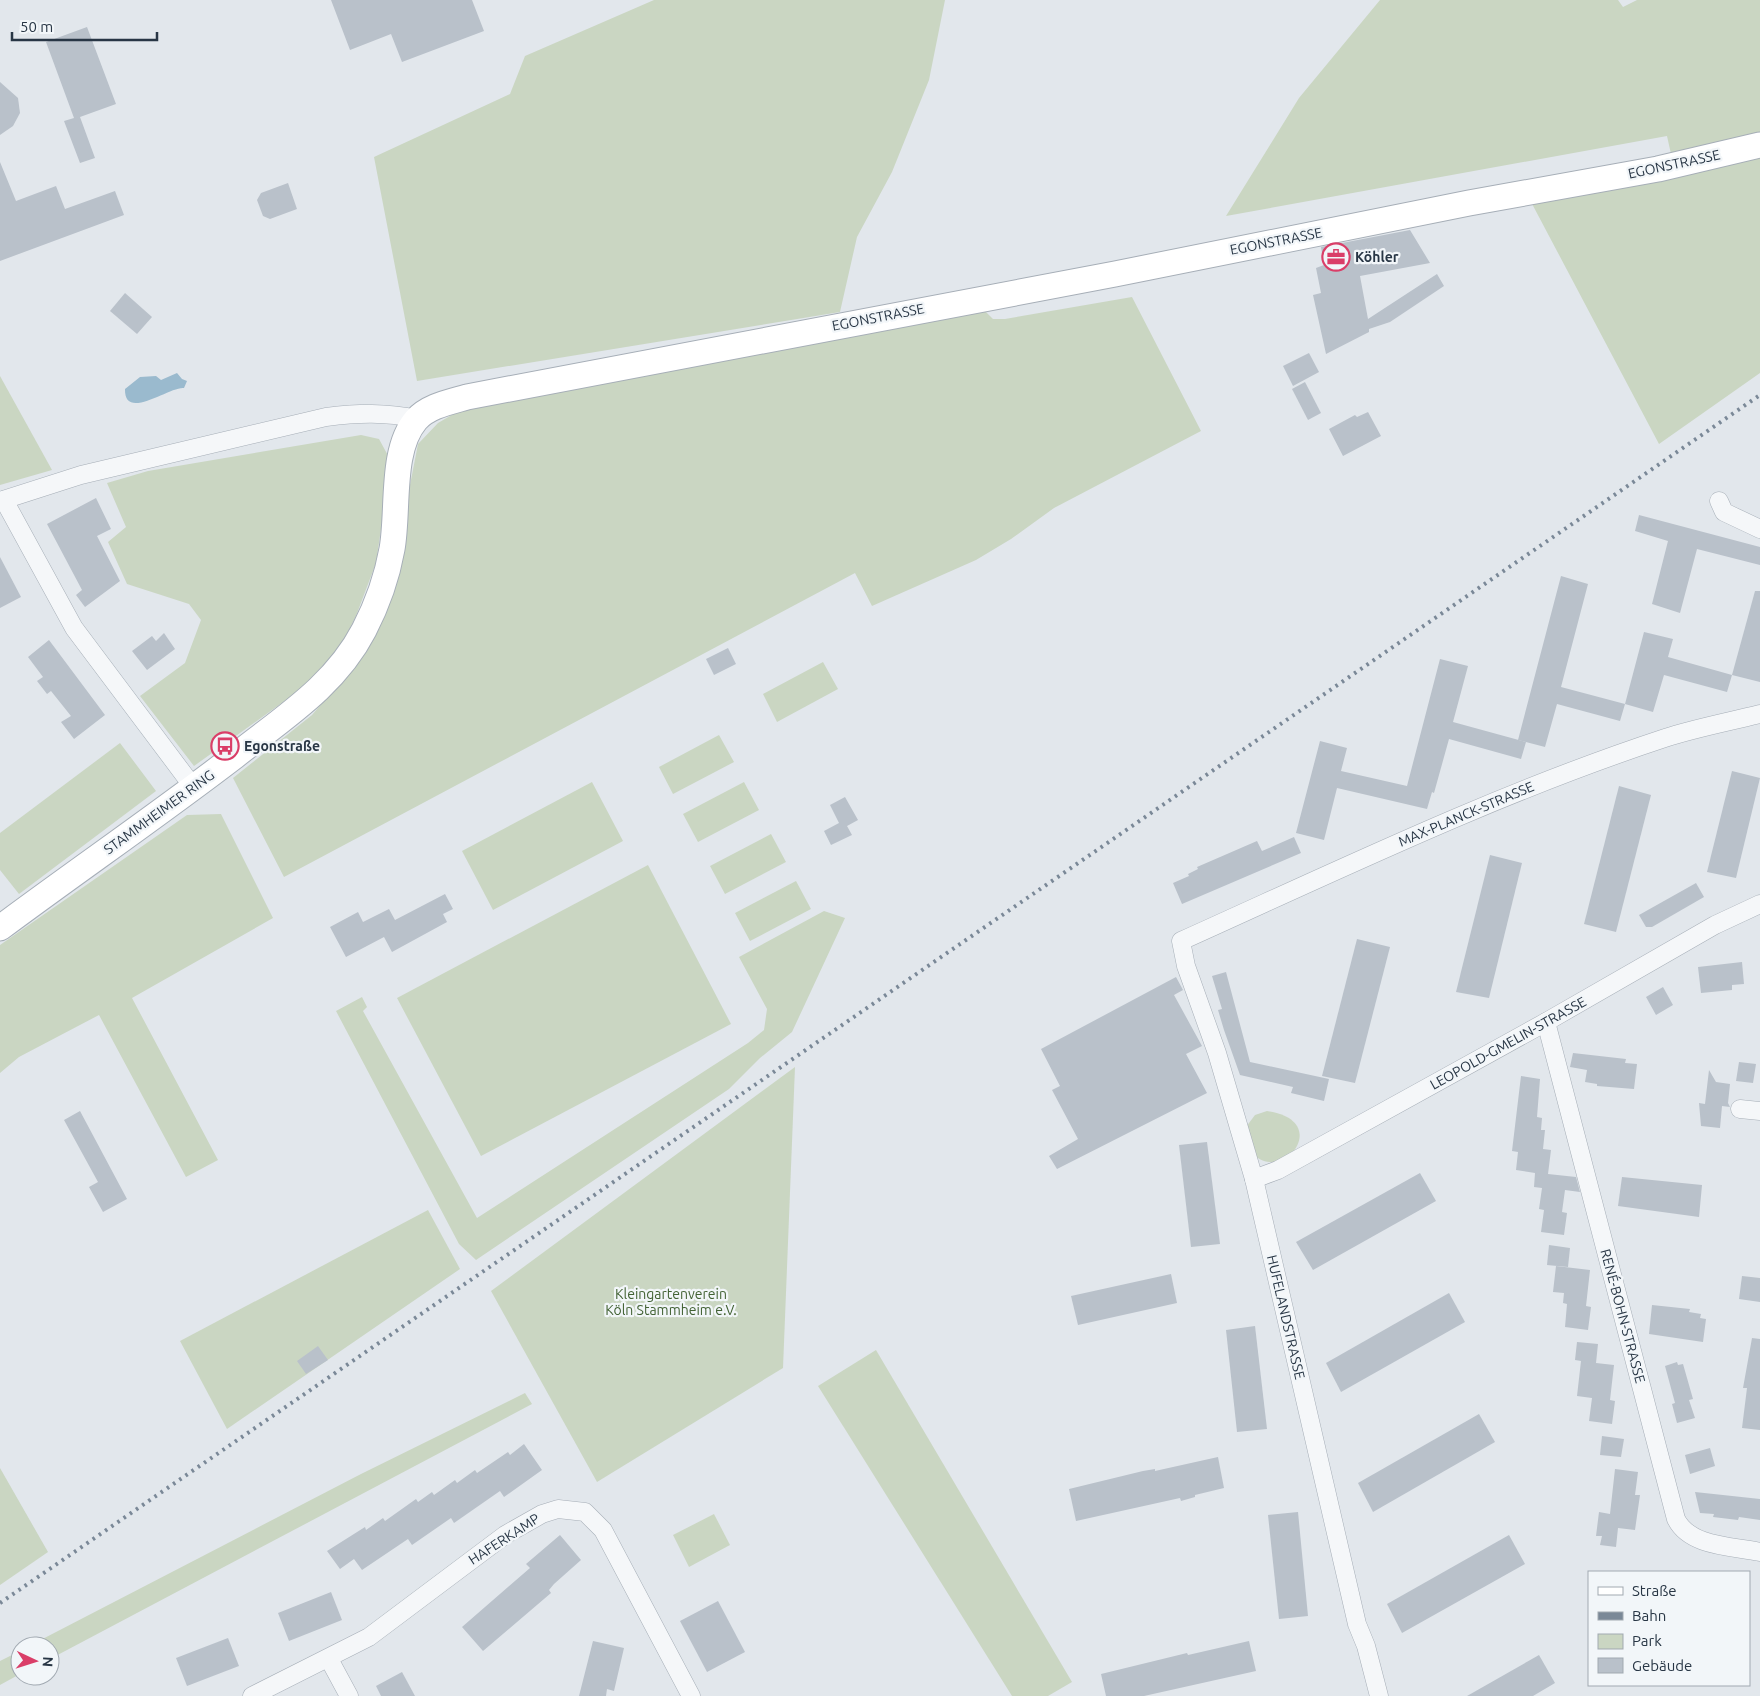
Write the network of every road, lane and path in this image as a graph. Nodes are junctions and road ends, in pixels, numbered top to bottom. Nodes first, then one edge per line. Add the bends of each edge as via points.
1 (1760, 145) edge
2 (417, 419) junction
3 (2, 500) edge
4 (1719, 501) dead end
5 (1760, 529) edge
6 (1760, 714) edge
7 (194, 788) junction
8 (1760, 904) edge
9 (3, 920) edge
10 (1181, 941) joint
11 (1546, 1022) junction
12 (1740, 1109) dead end
13 (1760, 1111) edge
14 (1254, 1178) junction
15 (1760, 1552) edge
16 (328, 1659) junction
17 (252, 1696) edge
18 (349, 1696) edge
19 (691, 1696) edge
20 (1379, 1696) edge

1 - 2 street, EGONSTRASSE via 1658,169 467,397 436,407
2 - 3 street via 392,413 326,417 81,475
2 - 7 street, STAMMHEIMER RING via 405,435 393,548 363,632 331,679
3 - 7 street via 74,628
4 - 5 street via 1724,512
6 - 10 street, MAX-PLANCK-STRASSE via 1666,738 1557,777 1443,822
7 - 9 street, STAMMHEIMER RING
8 - 11 street, LEOPOLD-GMELIN-STRASSE via 1715,925
10 - 14 street, HUFELANDSTRASSE via 1186,966 1217,1054
11 - 14 street, LEOPOLD-GMELIN-STRASSE via 1278,1170
11 - 15 street, RENÉ-BOHN-STRASSE via 1676,1519 1681,1529 1700,1540
12 - 13 street
14 - 20 street, HUFELANDSTRASSE via 1357,1624
16 - 17 street, HAFERKAMP
16 - 18 street
16 - 19 street, HAFERKAMP via 369,1637 523,1524 542,1514 571,1509 585,1512 603,1530

